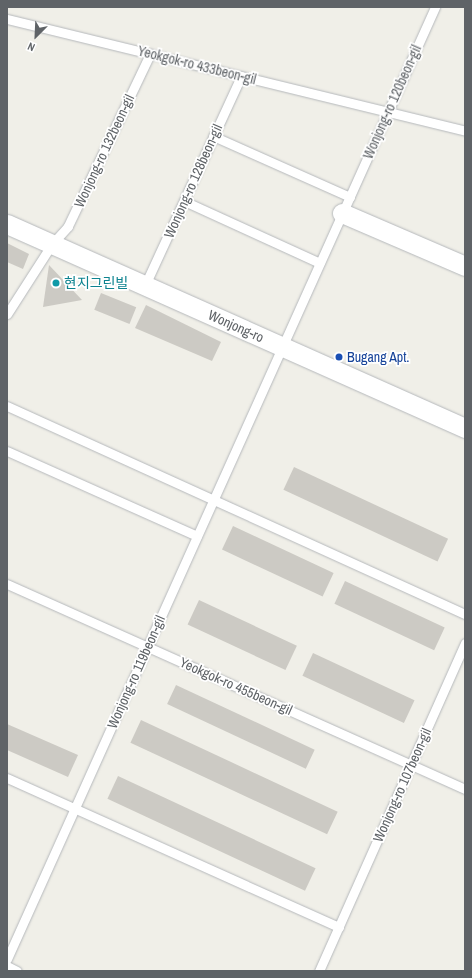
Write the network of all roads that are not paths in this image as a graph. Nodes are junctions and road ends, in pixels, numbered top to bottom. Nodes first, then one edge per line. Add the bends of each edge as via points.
1 (435, 7) edge
2 (7, 19) edge
3 (150, 54) junction
4 (241, 76) junction
5 (388, 112) junction
6 (465, 131) edge
7 (213, 136) junction
8 (184, 202) junction
9 (346, 205) junction
10 (7, 224) edge
11 (52, 244) junction
12 (320, 264) junction
13 (465, 266) edge
14 (145, 286) junction
15 (7, 314) edge
16 (283, 347) junction
17 (7, 406) edge
18 (465, 428) edge
19 (7, 451) edge
20 (214, 500) junction
21 (197, 536) junction
22 (7, 584) edge
23 (465, 614) edge
24 (465, 643) edge
25 (148, 647) junction
26 (411, 765) junction
27 (7, 778) edge
28 (465, 789) edge
29 (75, 808) junction
30 (339, 926) junction
31 (7, 959) edge
32 (7, 966) edge
33 (17, 971) edge
34 (319, 971) edge

1 - 5 lane, Wonjong-ro 120beon-gil
2 - 3 lane, Yeokgok-ro 433beon-gil
3 - 4 lane, Yeokgok-ro 433beon-gil
3 - 11 lane, Wonjong-ro 132beon-gil via 68,226
4 - 5 lane, Yeokgok-ro 433beon-gil
4 - 7 lane, Wonjong-ro 128beon-gil
5 - 6 lane, Yeokgok-ro 433beon-gil
5 - 9 lane, Wonjong-ro 120beon-gil
7 - 8 lane, Wonjong-ro 128beon-gil
7 - 9 lane
8 - 12 lane
8 - 14 lane, Wonjong-ro 128beon-gil
9 - 12 lane, Wonjong-ro 120beon-gil
9 - 13 street
10 - 11 street, Wonjong-ro
11 - 14 street, Wonjong-ro
11 - 15 lane, Wonjong-ro 132beon-gil
12 - 16 lane, Wonjong-ro 120beon-gil
14 - 16 street, Wonjong-ro
16 - 18 street, Wonjong-ro
16 - 20 lane, Wonjong-ro 119beon-gil
17 - 20 lane
19 - 21 lane
20 - 21 lane, Wonjong-ro 119beon-gil
20 - 23 lane
21 - 25 lane, Wonjong-ro 119beon-gil
22 - 25 lane, Yeokgok-ro 455beon-gil
24 - 26 lane, Wonjong-ro 107beon-gil
25 - 26 lane, Yeokgok-ro 455beon-gil
25 - 29 lane, Wonjong-ro 119beon-gil
26 - 28 lane, Yeokgok-ro 455beon-gil
26 - 30 lane, Wonjong-ro 107beon-gil
27 - 29 lane
29 - 30 lane
29 - 31 lane, Wonjong-ro 119beon-gil
30 - 34 lane, Wonjong-ro 107beon-gil
32 - 33 lane

